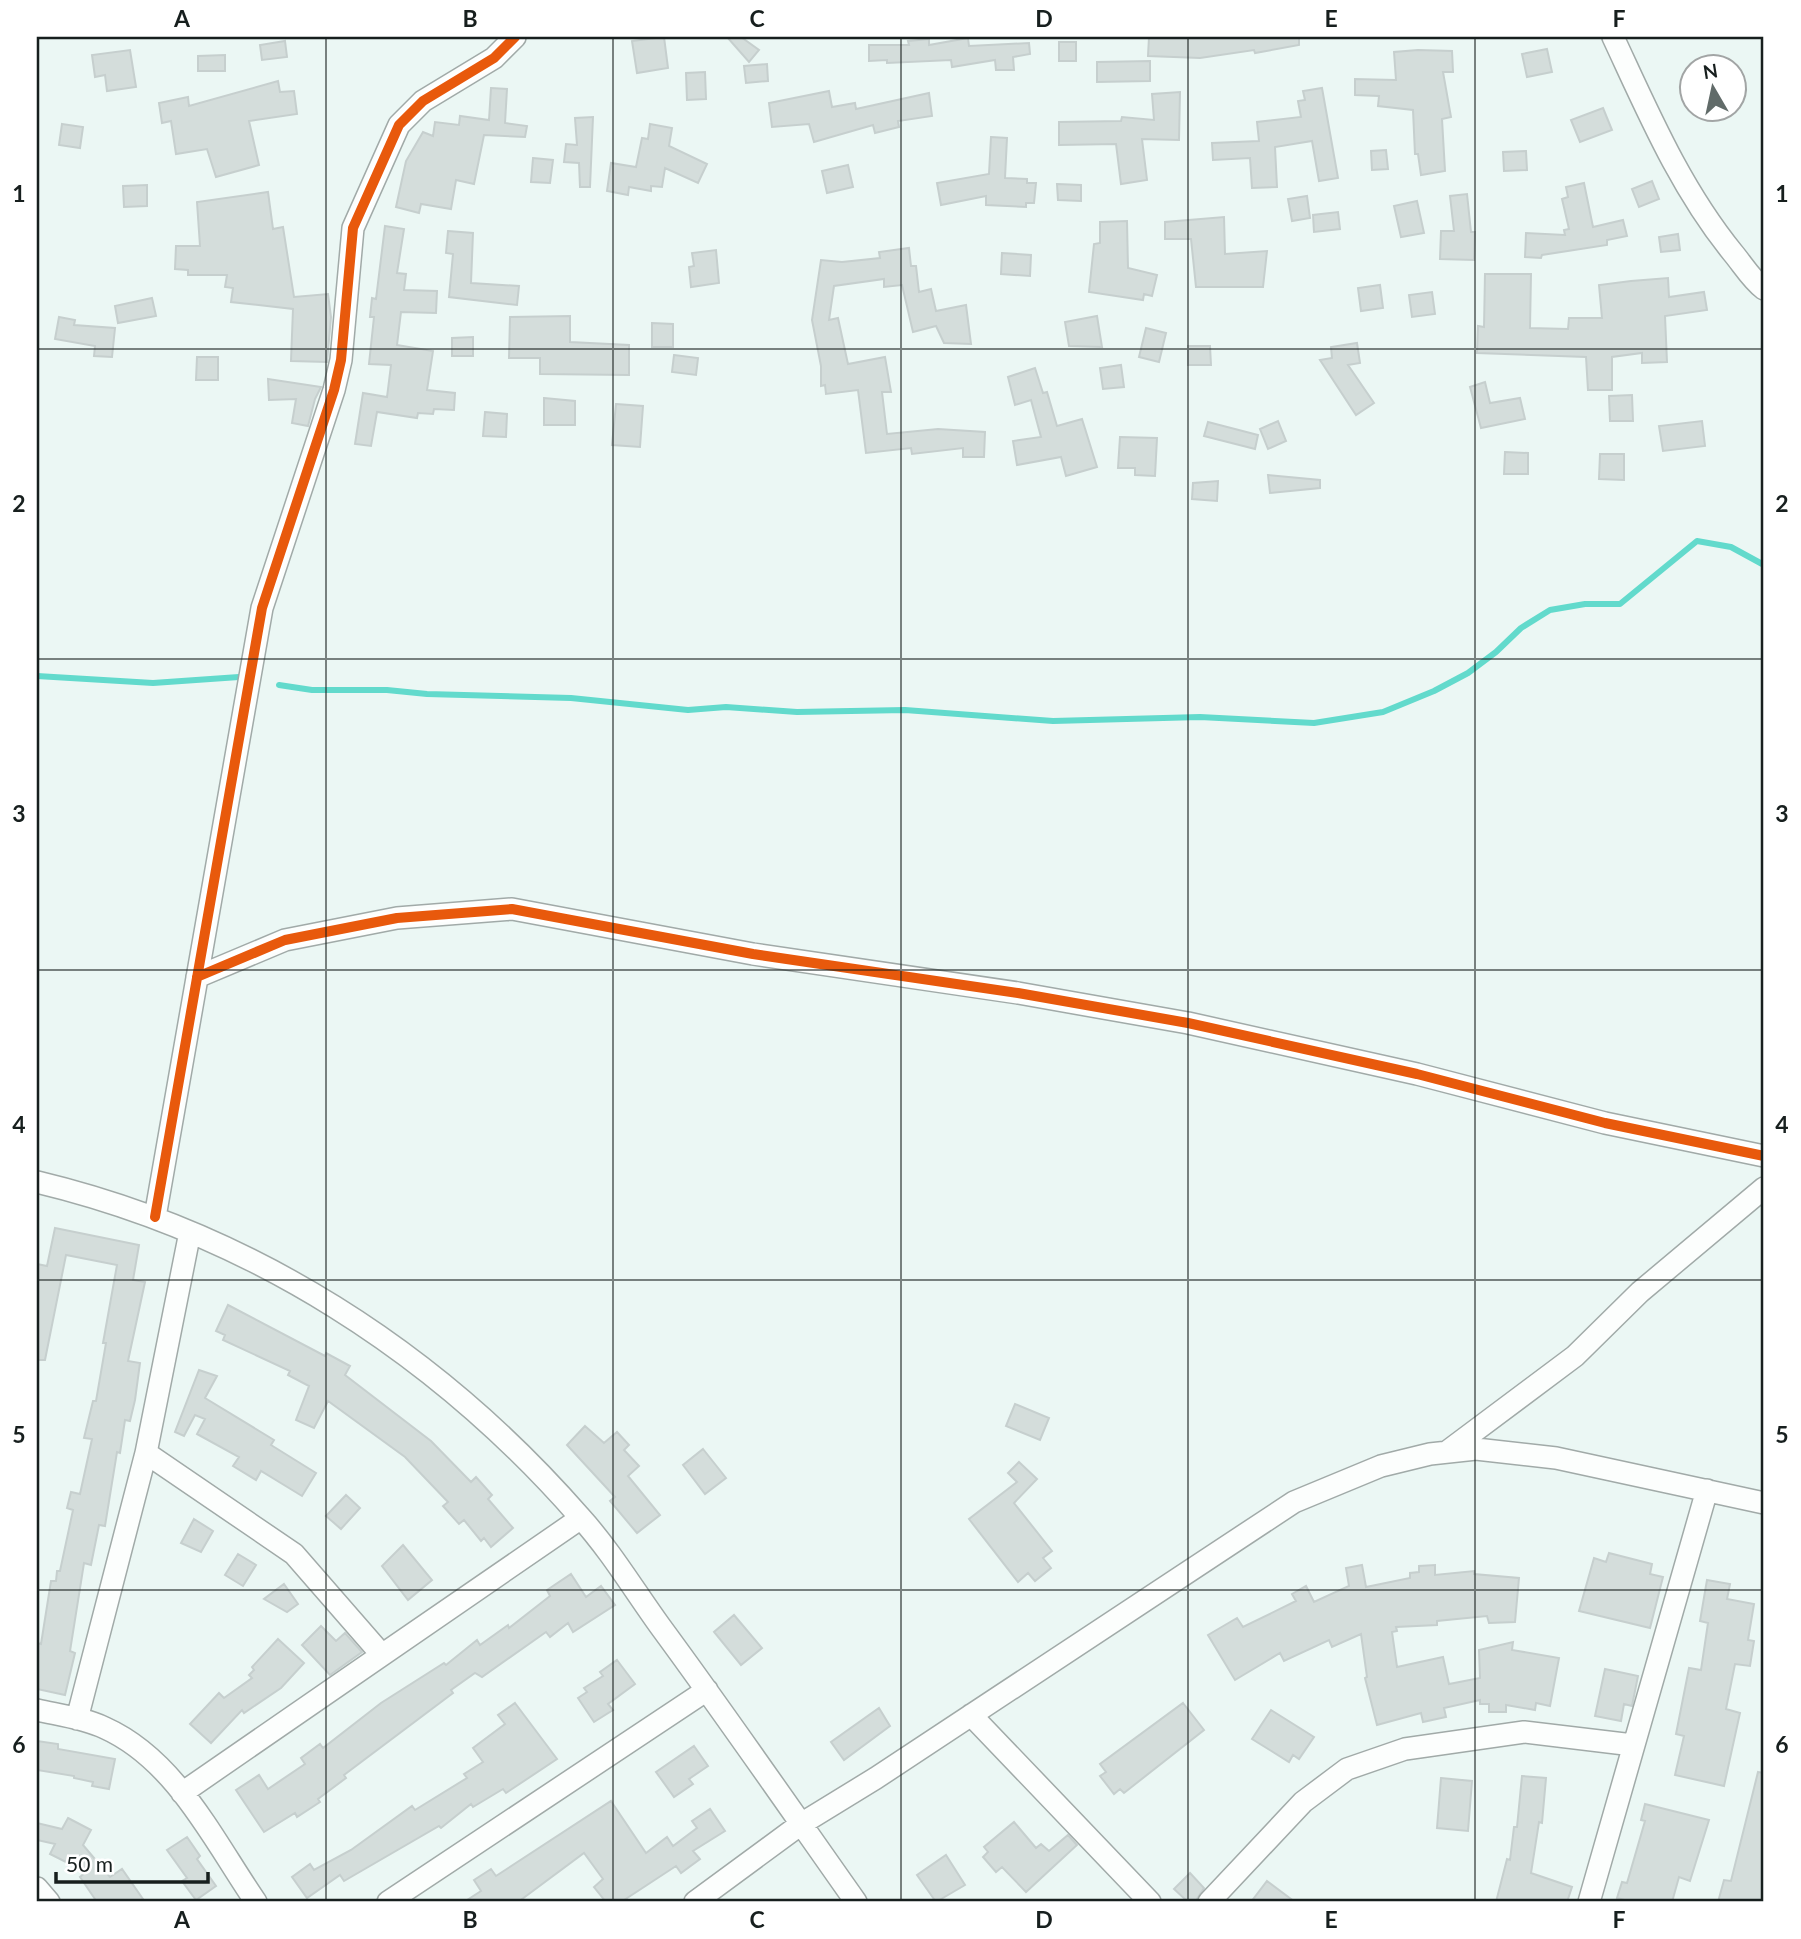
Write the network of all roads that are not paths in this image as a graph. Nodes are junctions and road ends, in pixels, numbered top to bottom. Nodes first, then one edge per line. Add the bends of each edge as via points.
1 (514, 37) edge
2 (1613, 37) edge
3 (1764, 289) edge
4 (197, 977) junction
5 (1764, 1156) edge
6 (37, 1182) edge
7 (1764, 1188) edge
8 (155, 1217) junction
9 (190, 1232) junction
10 (1446, 1452) junction
11 (146, 1453) junction
12 (1707, 1490) junction
13 (1764, 1503) edge
14 (581, 1518) junction
15 (382, 1655) junction
16 (707, 1690) junction
17 (37, 1710) edge
18 (971, 1715) junction
19 (78, 1718) junction
20 (1633, 1745) junction
21 (182, 1793) junction
22 (801, 1824) junction
23 (37, 1888) edge
24 (48, 1902) edge
25 (256, 1902) edge
26 (388, 1902) edge
27 (695, 1902) edge
28 (856, 1902) edge
29 (1150, 1902) edge
30 (1209, 1902) edge
31 (1589, 1902) edge

1 - 4 street via 494,58 412,109 399,125 356,217 341,360 262,608
2 - 3 street via 1692,196
4 - 5 street via 285,940 397,918 512,909 753,954 1188,1023 1417,1074 1605,1123
4 - 8 street
6 - 8 street
7 - 10 street via 1640,1292 1575,1356
8 - 9 street
9 - 11 street
9 - 14 street via 272,1269 423,1365 496,1430
10 - 12 street via 1476,1449 1556,1458
10 - 18 street via 1381,1466 1294,1502
11 - 15 street via 295,1554
11 - 19 street
12 - 13 street
12 - 20 street
14 - 15 street
14 - 16 street
15 - 21 street
16 - 22 street
16 - 26 street
17 - 19 street
18 - 22 street
18 - 29 street
19 - 21 street via 129,1741
20 - 30 street via 1524,1732 1405,1749 1348,1769 1303,1802
20 - 31 street
21 - 25 street
22 - 27 street
22 - 28 street
23 - 24 street

